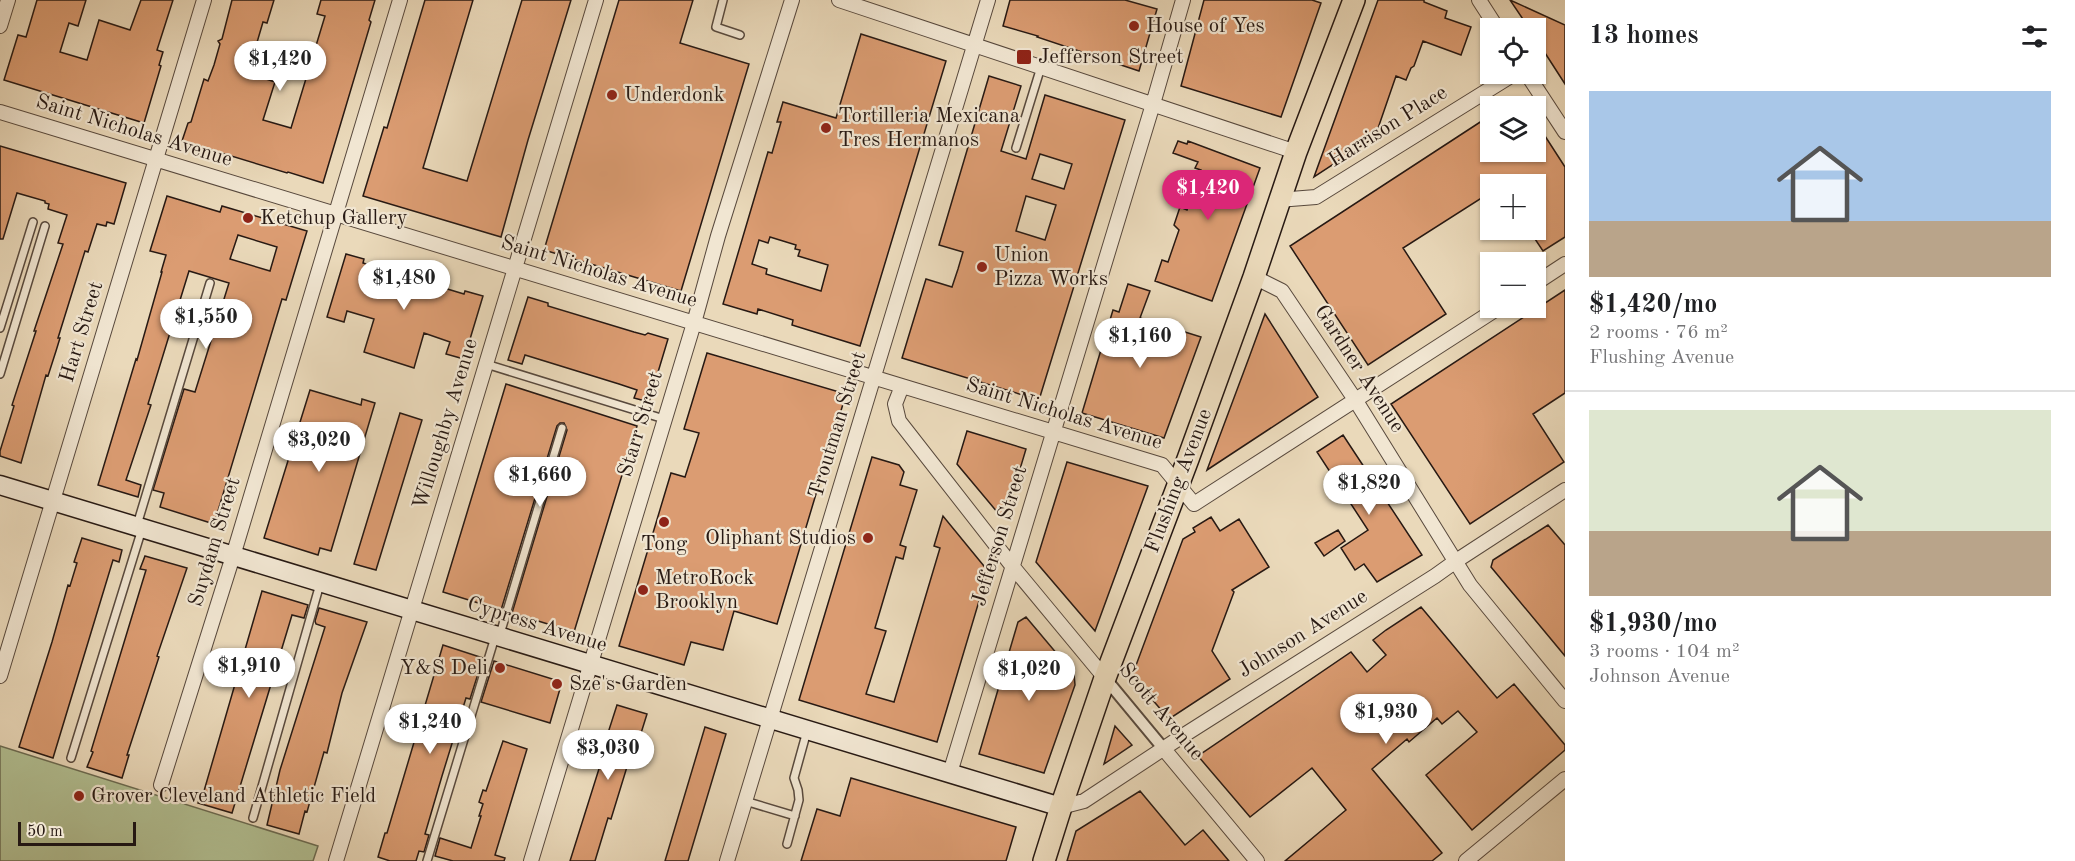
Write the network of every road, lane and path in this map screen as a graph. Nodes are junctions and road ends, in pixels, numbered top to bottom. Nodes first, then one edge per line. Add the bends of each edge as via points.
1 (8, 0) edge
2 (204, 0) edge
3 (400, 0) edge
4 (596, 0) edge
5 (723, 0) edge
6 (792, 0) edge
7 (839, 0) edge
8 (988, 0) edge
9 (1183, 0) edge
10 (1354, 0) edge
11 (1479, 0) edge
12 (1491, 18) edge
13 (0, 26) edge
14 (740, 35) dead end
15 (975, 45) junction
16 (1041, 67) junction
17 (1498, 84) edge
18 (1534, 84) edge
19 (1153, 104) junction
20 (0, 112) edge
21 (1565, 132) edge
22 (1016, 148) dead end
23 (1296, 152) junction
24 (156, 159) junction
25 (1278, 200) junction
26 (335, 214) junction
27 (33, 222) dead end
28 (45, 226) dead end
29 (1565, 264) edge
30 (515, 268) junction
31 (1546, 276) edge
32 (1254, 277) junction
33 (210, 284) dead end
34 (1483, 318) edge
35 (694, 323) junction
36 (0, 328) edge
37 (486, 364) junction
38 (0, 374) edge
39 (874, 377) junction
40 (902, 386) junction
41 (1356, 401) junction
42 (664, 419) junction
43 (562, 428) dead end
44 (1054, 432) junction
45 (0, 485) edge
46 (1178, 485) junction
47 (1565, 490) edge
48 (53, 501) junction
49 (139, 528) junction
50 (233, 556) junction
51 (1456, 561) junction
52 (1013, 567) junction
53 (320, 582) junction
54 (412, 610) junction
55 (497, 636) junction
56 (590, 664) junction
57 (0, 676) edge
58 (1105, 678) junction
59 (1565, 701) edge
60 (770, 719) junction
61 (807, 730) junction
62 (1163, 748) junction
63 (71, 758) dead end
64 (950, 773) junction
65 (1565, 779) edge
66 (161, 785) dead end
67 (745, 801) junction
68 (1061, 807) junction
69 (795, 816) junction
70 (253, 818) dead end
71 (787, 844) dead end
72 (336, 861) edge
73 (427, 861) edge
74 (531, 861) edge
75 (727, 861) edge
76 (1044, 861) edge
77 (1257, 861) edge
78 (1466, 861) edge

1 - 13 street
2 - 24 street, Hart Street
3 - 26 street, Suydam Street
4 - 30 street, Willoughby Avenue
5 - 14 lane via 716,27
6 - 35 street, Starr Street
7 - 15 street
8 - 15 street, Troutman Street
9 - 19 street, Jefferson Street
10 - 23 main road, Flushing Avenue
11 - 12 street
15 - 16 street
15 - 39 street, Troutman Street
16 - 19 street
16 - 22 lane
17 - 25 street, Harrison Place via 1316,197
18 - 21 street
19 - 23 street
19 - 44 street, Jefferson Street
20 - 24 street, Saint Nicholas Avenue
23 - 25 main road, Flushing Avenue
24 - 26 street, Saint Nicholas Avenue
24 - 48 street, Hart Street
25 - 32 main road, Flushing Avenue
26 - 30 street, Saint Nicholas Avenue
26 - 50 street, Suydam Street
27 - 36 lane
28 - 38 lane
29 - 31 street
30 - 35 street, Saint Nicholas Avenue
30 - 37 street, Willoughby Avenue
32 - 41 street, Gardner Avenue via 1282,291
32 - 46 main road, Flushing Avenue
33 - 49 lane
34 - 41 street
35 - 39 street, Saint Nicholas Avenue
35 - 42 street, Starr Street
37 - 42 lane
37 - 54 street, Willoughby Avenue
39 - 40 street, Saint Nicholas Avenue
39 - 60 street, Troutman Street
40 - 44 street, Saint Nicholas Avenue
40 - 52 street, Scott Avenue via 895,404 899,421
41 - 46 street, Saint Nicholas Avenue via 1194,504
41 - 51 street, Gardner Avenue
42 - 56 street, Starr Street
43 - 55 lane
44 - 46 street, Saint Nicholas Avenue via 1162,465
44 - 52 street, Jefferson Street
45 - 48 main road, Cypress Avenue
46 - 58 main road, Flushing Avenue
47 - 51 street, Johnson Avenue
48 - 49 main road, Cypress Avenue
48 - 57 street, Hart Street
49 - 50 main road, Cypress Avenue
49 - 63 lane
50 - 53 main road, Cypress Avenue
50 - 66 street, Suydam Street
51 - 59 street, Gardner Avenue via 1470,585
51 - 62 street, Johnson Avenue
52 - 58 street, Scott Avenue
52 - 64 street, Jefferson Street
53 - 54 main road, Cypress Avenue
53 - 70 lane
54 - 55 main road, Cypress Avenue
54 - 72 street, Willoughby Avenue
55 - 56 main road, Cypress Avenue
55 - 73 lane
56 - 60 main road, Cypress Avenue
56 - 74 street, Starr Street
58 - 62 street, Scott Avenue
58 - 68 main road, Flushing Avenue
60 - 61 main road, Cypress Avenue
60 - 67 street, Troutman Street
61 - 64 main road, Cypress Avenue
61 - 69 lane via 794,778 799,800
62 - 68 street, Johnson Avenue via 1084,801
62 - 77 street, Scott Avenue
64 - 68 main road, Cypress Avenue
65 - 78 street
67 - 69 lane
67 - 75 street, Troutman Street
68 - 76 main road, Flushing Avenue
69 - 71 lane

